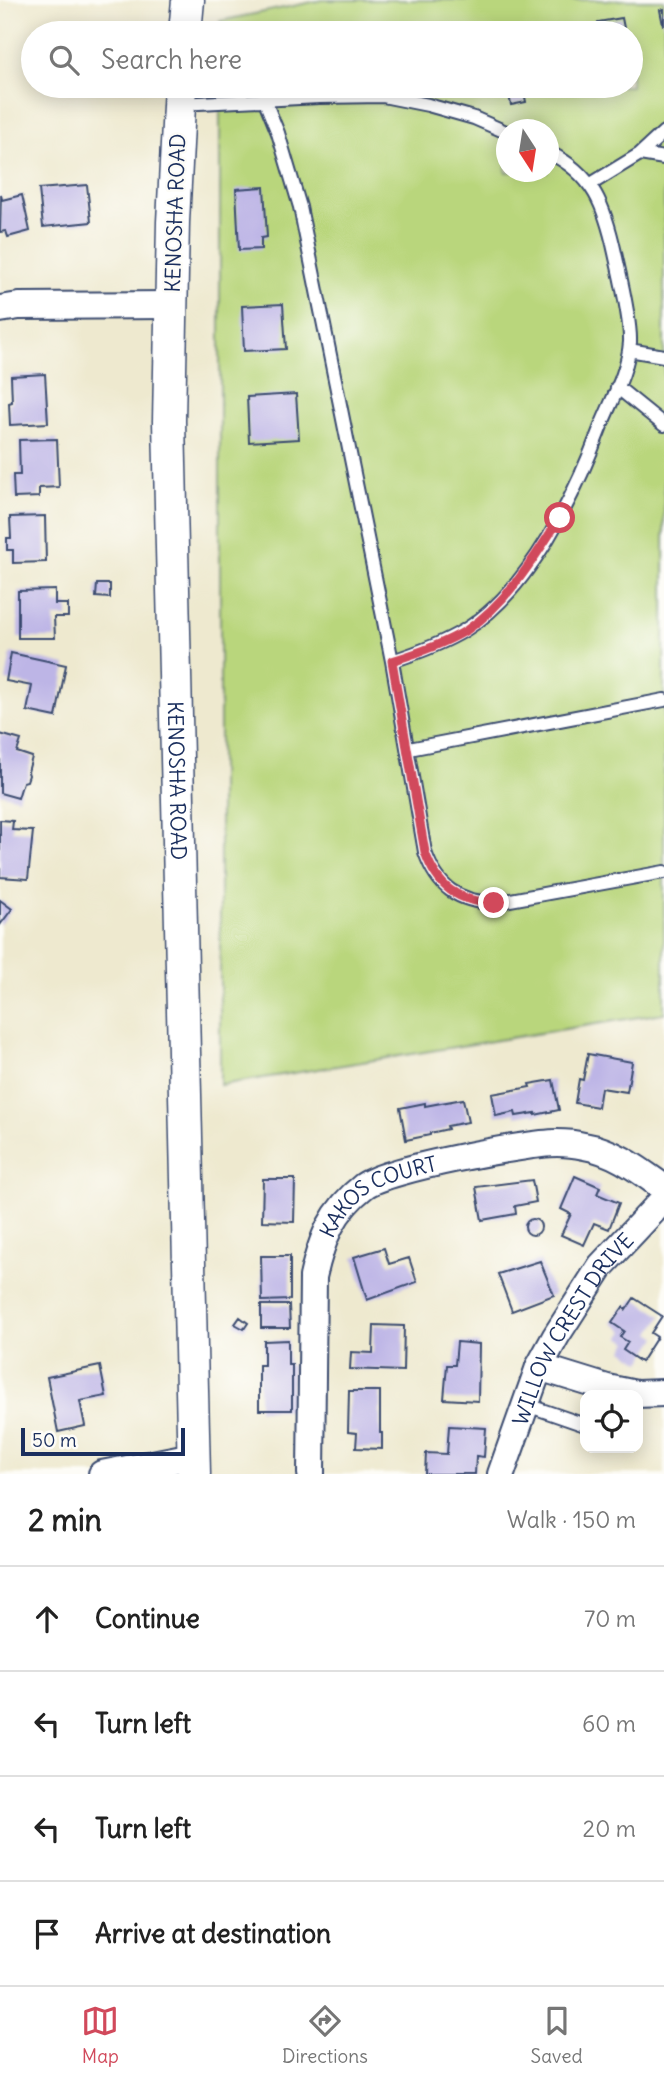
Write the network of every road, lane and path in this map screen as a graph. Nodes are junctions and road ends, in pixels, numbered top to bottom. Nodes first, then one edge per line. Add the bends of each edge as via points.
1 (188, 0) edge
2 (186, 21) edge
3 (180, 98) edge
4 (222, 98) edge
5 (306, 98) edge
6 (394, 98) edge
7 (265, 101) junction
8 (496, 128) edge
9 (664, 132) edge
10 (639, 154) junction
11 (664, 158) edge
12 (559, 159) edge
13 (590, 184) junction
14 (172, 305) junction
15 (0, 309) edge
16 (629, 350) junction
17 (664, 356) edge
18 (617, 387) junction
19 (664, 425) edge
20 (392, 661) junction
21 (664, 700) edge
22 (409, 749) junction
23 (664, 872) edge
24 (664, 1188) edge
25 (664, 1199) edge
26 (539, 1367) junction
27 (601, 1390) edge
28 (664, 1393) edge
29 (643, 1394) edge
30 (527, 1405) junction
31 (580, 1422) edge
32 (194, 1465) edge
33 (102, 1474) edge
34 (311, 1474) edge
35 (501, 1474) edge

1 - 2 street
3 - 14 street, KENOSHA ROAD
4 - 7 lane
5 - 7 lane
6 - 8 lane via 428,104
7 - 20 lane via 300,207
9 - 10 lane
10 - 11 lane
10 - 13 lane
12 - 13 lane
13 - 16 lane via 612,237
14 - 15 street
14 - 32 street, KENOSHA ROAD via 169,435
16 - 17 lane
16 - 18 lane
18 - 19 lane
18 - 20 lane via 576,489 510,590 467,629
20 - 22 lane
21 - 22 lane
22 - 23 lane via 430,869 457,894 474,902 494,903
24 - 34 street, KAKOS COURT via 612,1154 556,1143 390,1174 365,1185 332,1218 313,1277
25 - 26 street, WILLOW CREST DRIVE via 601,1266
26 - 27 street
26 - 30 street, WILLOW CREST DRIVE
28 - 29 street
30 - 31 lane
30 - 35 street, WILLOW CREST DRIVE
32 - 33 street

